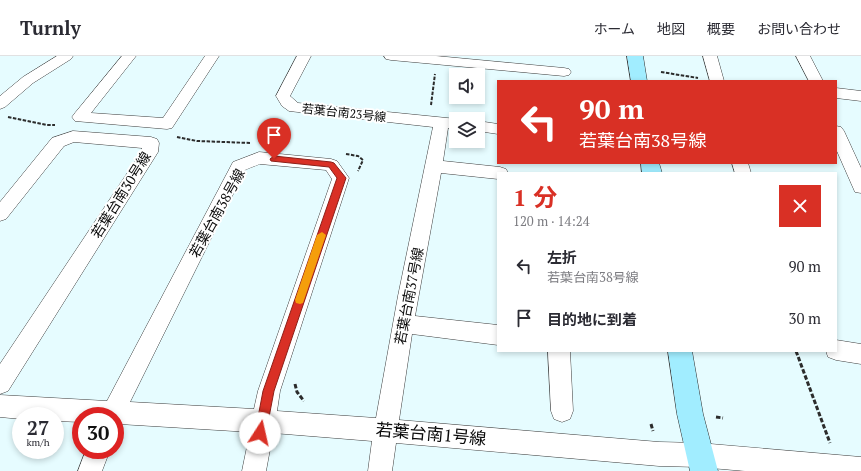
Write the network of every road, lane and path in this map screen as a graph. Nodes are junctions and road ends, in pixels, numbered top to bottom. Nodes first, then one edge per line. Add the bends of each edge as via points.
1 (66, 56) edge
2 (129, 56) edge
3 (212, 56) edge
4 (304, 56) edge
5 (391, 56) edge
6 (564, 56) edge
7 (635, 56) edge
8 (710, 56) edge
9 (803, 56) edge
10 (437, 60) junction
11 (661, 72) dead end
12 (564, 76) edge
13 (639, 80) edge
14 (711, 80) edge
15 (717, 80) edge
16 (815, 80) edge
17 (837, 93) edge
18 (861, 96) edge
19 (0, 104) edge
20 (443, 119) edge
21 (485, 127) edge
22 (497, 129) edge
23 (837, 133) edge
24 (855, 161) edge
25 (434, 166) junction
26 (497, 173) edge
27 (861, 187) edge
28 (0, 214) edge
29 (404, 324) junction
30 (497, 335) edge
31 (837, 350) edge
32 (559, 352) edge
33 (680, 352) edge
34 (796, 352) edge
35 (861, 354) edge
36 (0, 383) edge
37 (0, 406) edge
38 (116, 407) edge
39 (72, 411) edge
40 (562, 411) dead end
41 (124, 415) edge
42 (713, 417) dead end
43 (723, 418) dead end
44 (262, 421) junction
45 (385, 430) junction
46 (830, 446) dead end
47 (95, 459) edge
48 (701, 463) edge
49 (849, 469) edge
50 (90, 471) edge
51 (254, 471) edge
52 (380, 471) edge

1 - 19 street via 28,80
2 - 3 street via 80,117 166,124
4 - 20 street, 若葉台南23号線 via 283,96 294,108
5 - 10 street
6 - 12 street
7 - 13 street
8 - 15 street
9 - 16 street
10 - 12 street
10 - 20 path
11 - 14 path
17 - 18 street
20 - 25 street, 若葉台南37号線
21 - 22 street
23 - 24 street
24 - 27 street
25 - 26 street
25 - 29 street, 若葉台南37号線
28 - 36 street, 若葉台南30号線 via 58,142 73,136 151,144 150,152
29 - 30 street
29 - 45 street, 若葉台南37号線
31 - 35 street
32 - 40 street
33 - 48 street
34 - 46 path
37 - 39 street, 若葉台南1号線
38 - 44 street, 若葉台南38号線 via 239,166 259,158 331,165 342,178 269,391
41 - 44 street, 若葉台南1号線
42 - 43 path
44 - 45 street, 若葉台南1号線
44 - 51 street, 若葉台南38号線
45 - 48 street, 若葉台南1号線 via 651,454
45 - 52 street, 若葉台南37号線
47 - 50 street
48 - 49 street, 若葉台南1号線

